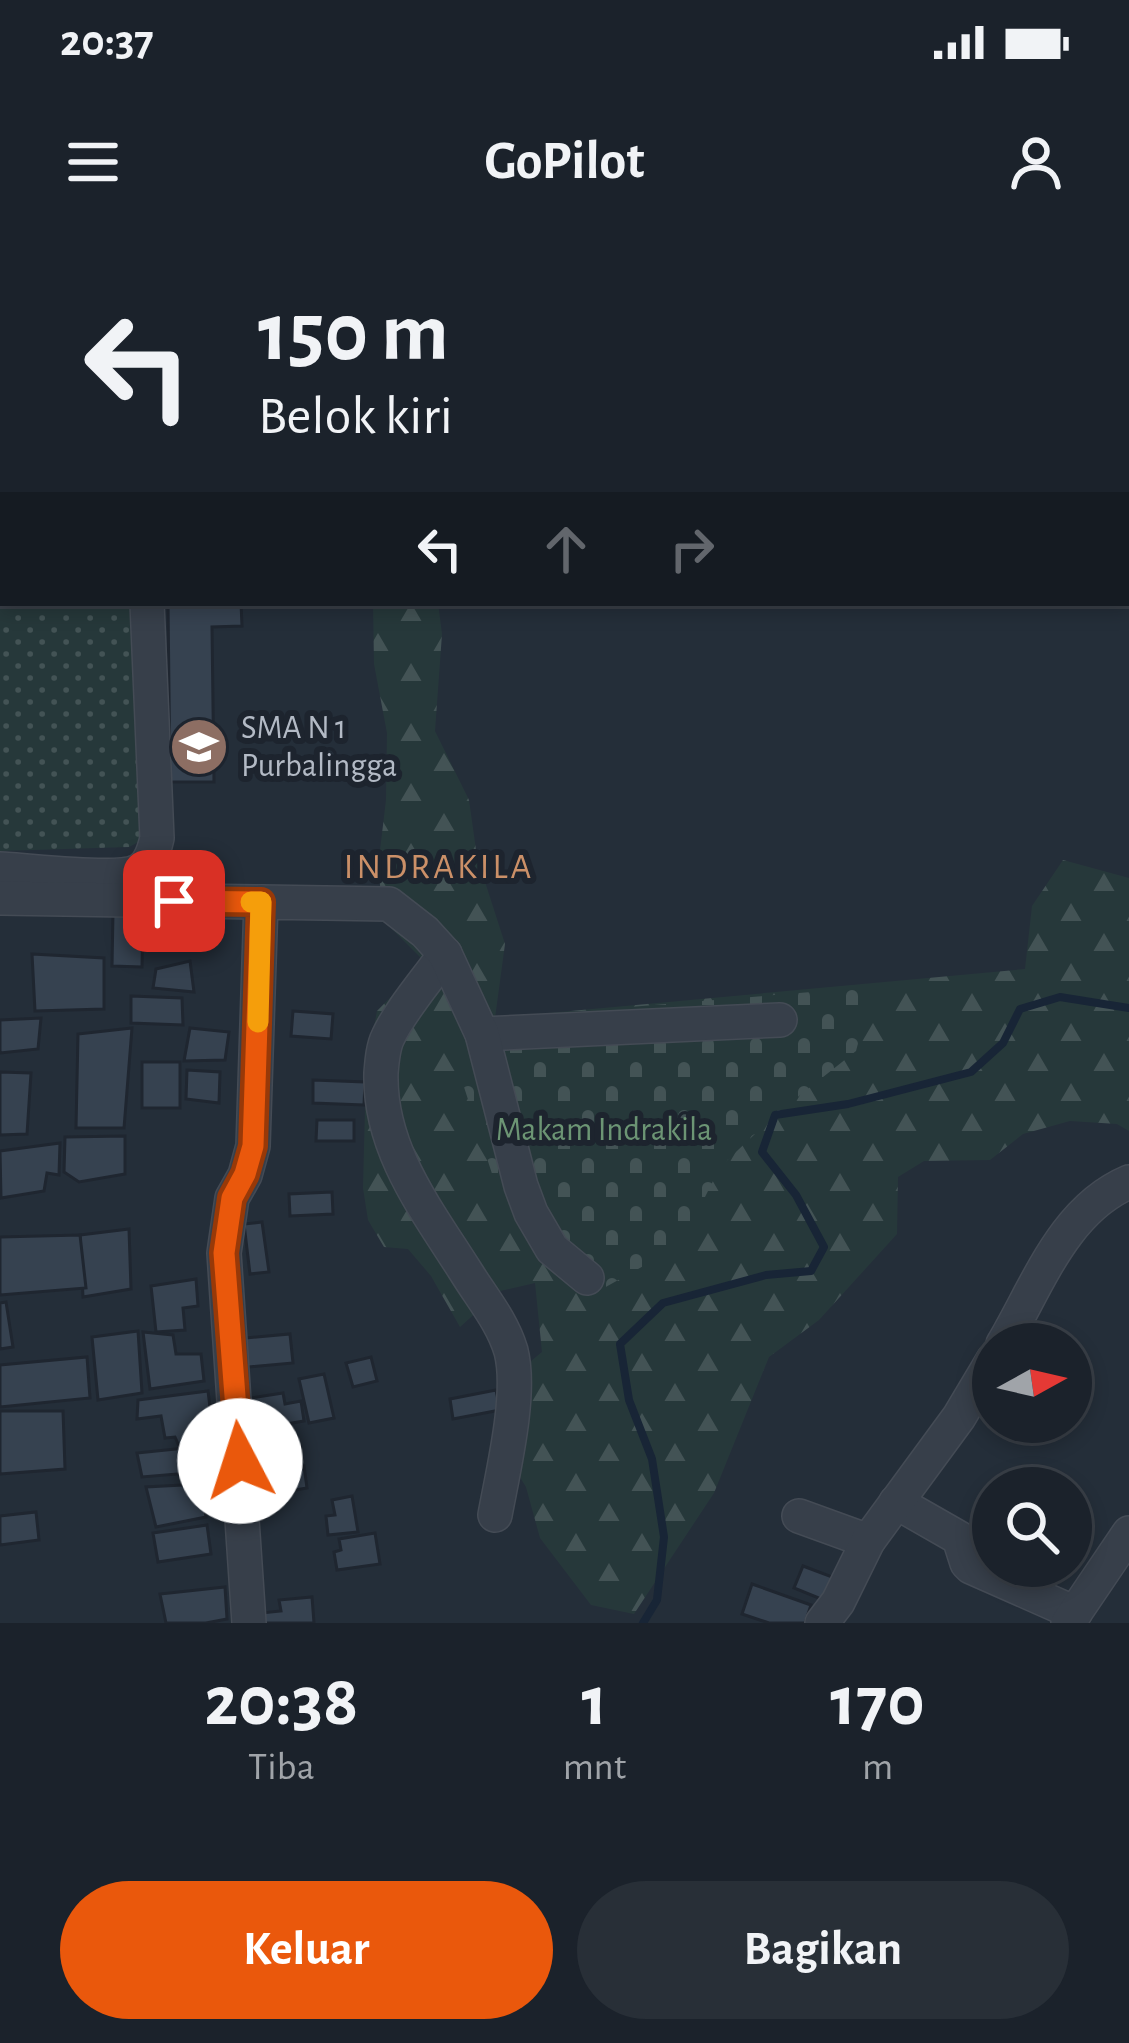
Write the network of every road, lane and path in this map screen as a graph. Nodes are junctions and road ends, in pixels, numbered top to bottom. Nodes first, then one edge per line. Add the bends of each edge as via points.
1 (147, 606) edge
2 (0, 869) edge
3 (0, 898) edge
4 (261, 902) junction
5 (446, 954) junction
6 (780, 1020) dead end
7 (482, 1034) junction
8 (1129, 1182) edge
9 (587, 1279) dead end
10 (1015, 1323) edge
11 (972, 1394) edge
12 (896, 1502) junction
13 (495, 1515) dead end
14 (799, 1516) dead end
15 (1129, 1533) edge
16 (868, 1541) junction
17 (1072, 1618) edge
18 (249, 1623) edge
19 (822, 1623) edge

1 - 2 street via 154,853 136,873
3 - 4 street
4 - 5 street via 388,904
4 - 18 street via 253,1146 232,1198 224,1253
5 - 7 street
5 - 13 street via 387,1038 380,1103 391,1144 512,1354 515,1385
6 - 7 street
7 - 9 street via 531,1213 552,1249
8 - 10 street via 1084,1213
11 - 12 street
12 - 16 street
12 - 17 street via 959,1538 971,1567
14 - 16 street
15 - 17 street
16 - 19 street

